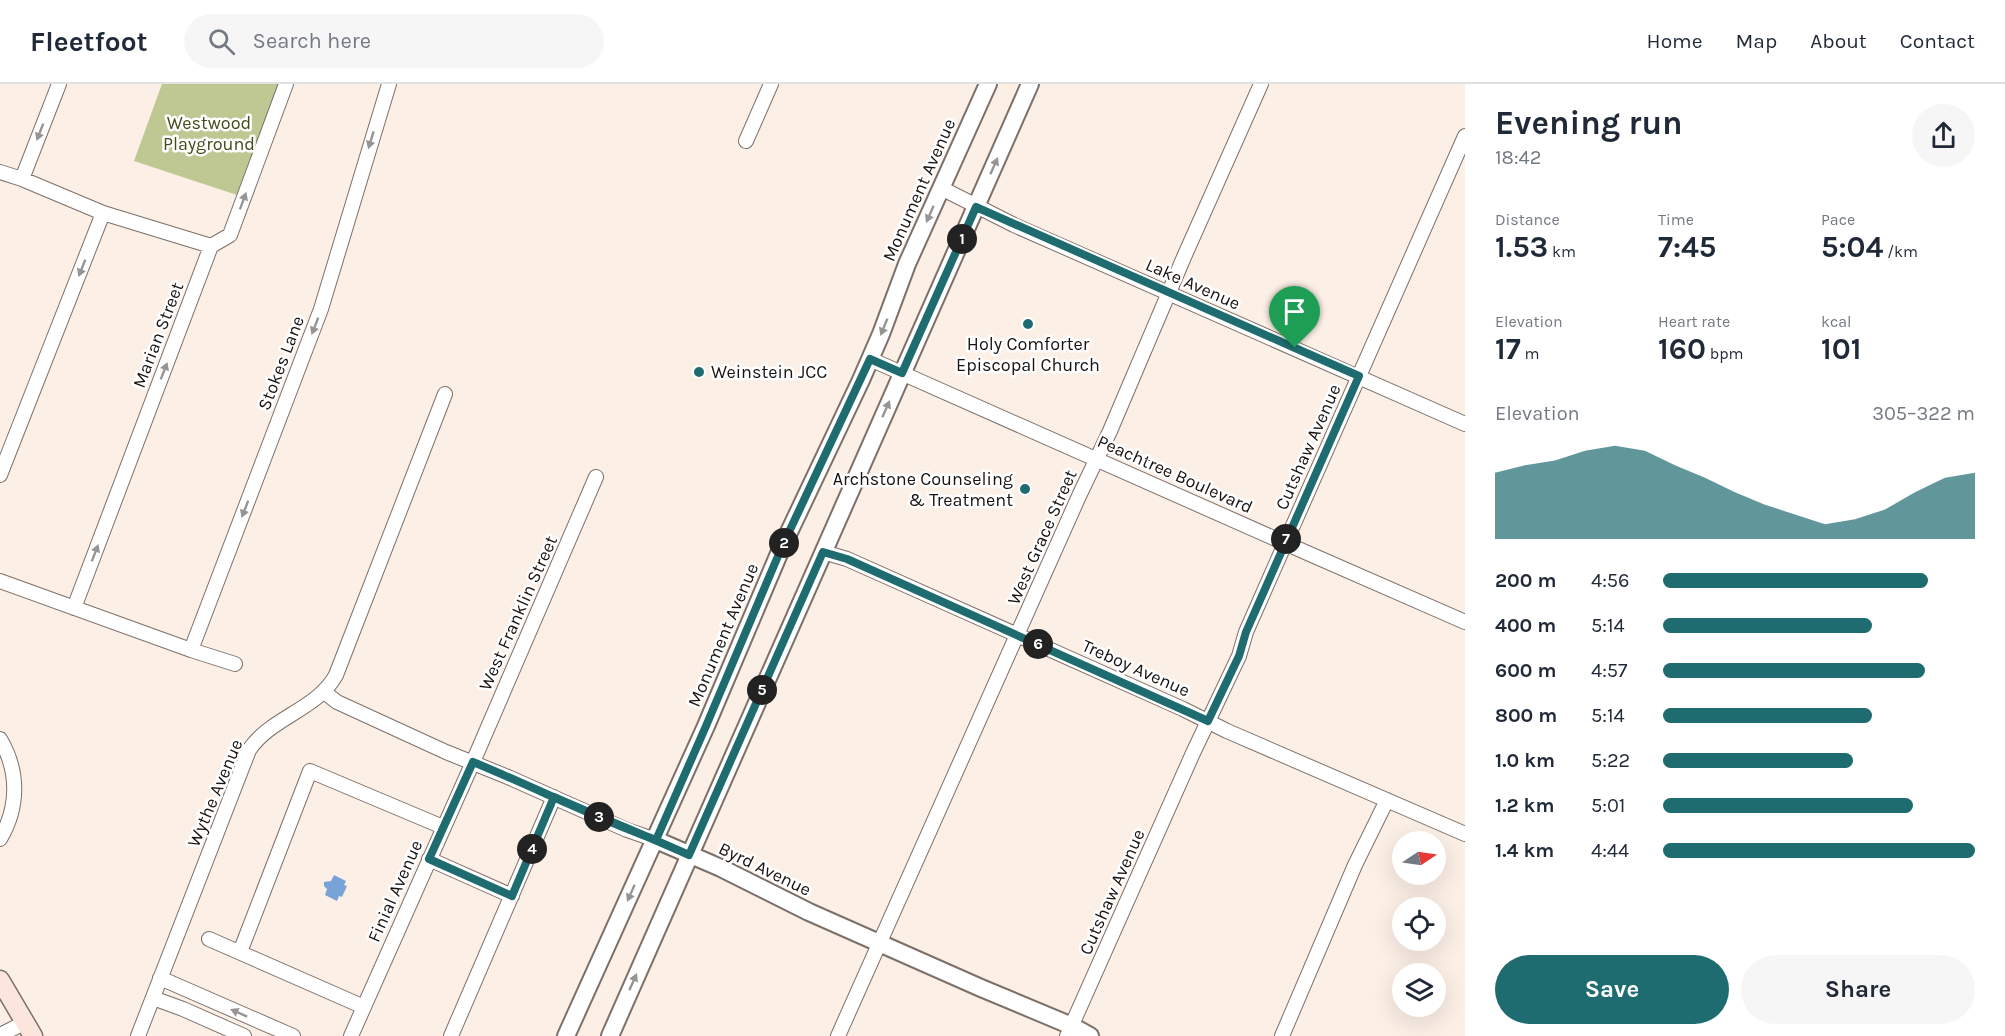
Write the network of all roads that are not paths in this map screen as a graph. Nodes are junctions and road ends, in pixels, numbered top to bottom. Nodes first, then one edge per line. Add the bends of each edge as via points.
1 (59, 84) edge
2 (286, 84) edge
3 (389, 84) edge
4 (771, 84) edge
5 (987, 84) edge
6 (1030, 84) edge
7 (1261, 84) edge
8 (1465, 136) edge
9 (746, 141) dead end
10 (0, 172) edge
11 (22, 179) junction
12 (941, 188) junction
13 (976, 207) junction
14 (103, 213) junction
15 (211, 246) junction
16 (1169, 292) junction
17 (870, 359) junction
18 (902, 373) junction
19 (1359, 376) junction
20 (445, 394) dead end
21 (1465, 424) edge
22 (1096, 460) junction
23 (0, 475) edge
24 (596, 477) dead end
25 (1285, 543) junction
26 (823, 552) junction
27 (0, 581) edge
28 (74, 608) junction
29 (1465, 622) edge
30 (1017, 635) junction
31 (191, 650) junction
32 (235, 664) dead end
33 (324, 692) junction
34 (1208, 721) junction
35 (0, 739) edge
36 (473, 762) junction
37 (554, 797) junction
38 (1387, 800) junction
39 (443, 827) junction
40 (1465, 834) edge
41 (0, 839) edge
42 (656, 840) junction
43 (689, 855) junction
44 (429, 859) junction
45 (512, 896) junction
46 (209, 939) dead end
47 (880, 944) junction
48 (240, 952) junction
49 (160, 978) junction
50 (0, 980) edge
51 (153, 998) junction
52 (364, 1007) junction
53 (29, 1029) edge
54 (1070, 1031) edge
55 (0, 1035) edge
56 (138, 1036) edge
57 (244, 1036) edge
58 (293, 1036) edge
59 (351, 1036) edge
60 (451, 1036) edge
61 (566, 1036) edge
62 (610, 1036) edge
63 (838, 1036) edge
64 (1090, 1036) edge
65 (1282, 1036) edge

1 -> 11 street
15 -> 2 street, Marian Street via 230,235
3 -> 31 street, Stokes Lane via 321,309
4 - 9 street
5 - 12 street, Monument Avenue
13 -> 6 street
7 - 16 street, West Grace Street
8 - 19 street, Cutshaw Avenue
10 - 11 street
11 - 14 street
12 - 13 street, Lake Avenue
12 -> 17 street, Monument Avenue
13 - 16 street, Lake Avenue
13 - 18 street
14 - 15 street
14 -> 23 street
28 -> 15 street, Marian Street
16 - 19 street, Lake Avenue
16 - 22 street, West Grace Street
17 - 18 street, Peachtree Boulevard
17 - 42 street, Monument Avenue via 781,549
18 - 22 street, Peachtree Boulevard
26 -> 18 street
19 - 21 street, Lake Avenue
19 - 25 street, Cutshaw Avenue
20 - 33 street, Wythe Avenue via 336,675
22 - 25 street, Peachtree Boulevard
22 - 30 street, West Grace Street
24 - 36 street, West Franklin Street
25 - 29 street, Peachtree Boulevard
25 - 34 street, Cutshaw Avenue
26 - 30 street, Treboy Avenue via 847,559
26 - 43 street
27 - 28 street
28 - 31 street
30 - 34 street, Treboy Avenue
30 - 47 street, West Grace Street
31 - 32 street
33 - 36 street, Byrd Avenue via 337,702
33 - 49 street, Wythe Avenue via 261,735 249,750
34 - 38 street, Treboy Avenue
34 - 54 street, Cutshaw Avenue
35 - 41 street via 14,773 15,795
36 - 37 street, Byrd Avenue
36 - 39 street, Finial Avenue
37 - 42 street, Byrd Avenue
37 - 45 street
38 - 40 street, Treboy Avenue
38 - 65 street
39 - 44 street, Finial Avenue
39 - 48 street via 310,771
42 - 43 street, Byrd Avenue
42 -> 61 street, Monument Avenue
43 - 47 street, Byrd Avenue
62 -> 43 street
44 - 45 street
44 - 52 street, Finial Avenue
45 - 60 street
46 - 48 street
47 - 54 street, Byrd Avenue
47 - 63 street, West Grace Street
48 - 52 street
49 - 51 street, Wythe Avenue
58 -> 49 street
50 - 53 main road
51 - 56 street, Wythe Avenue
51 - 57 street
52 - 59 street, Finial Avenue
53 - 55 street
54 - 64 street, Byrd Avenue

